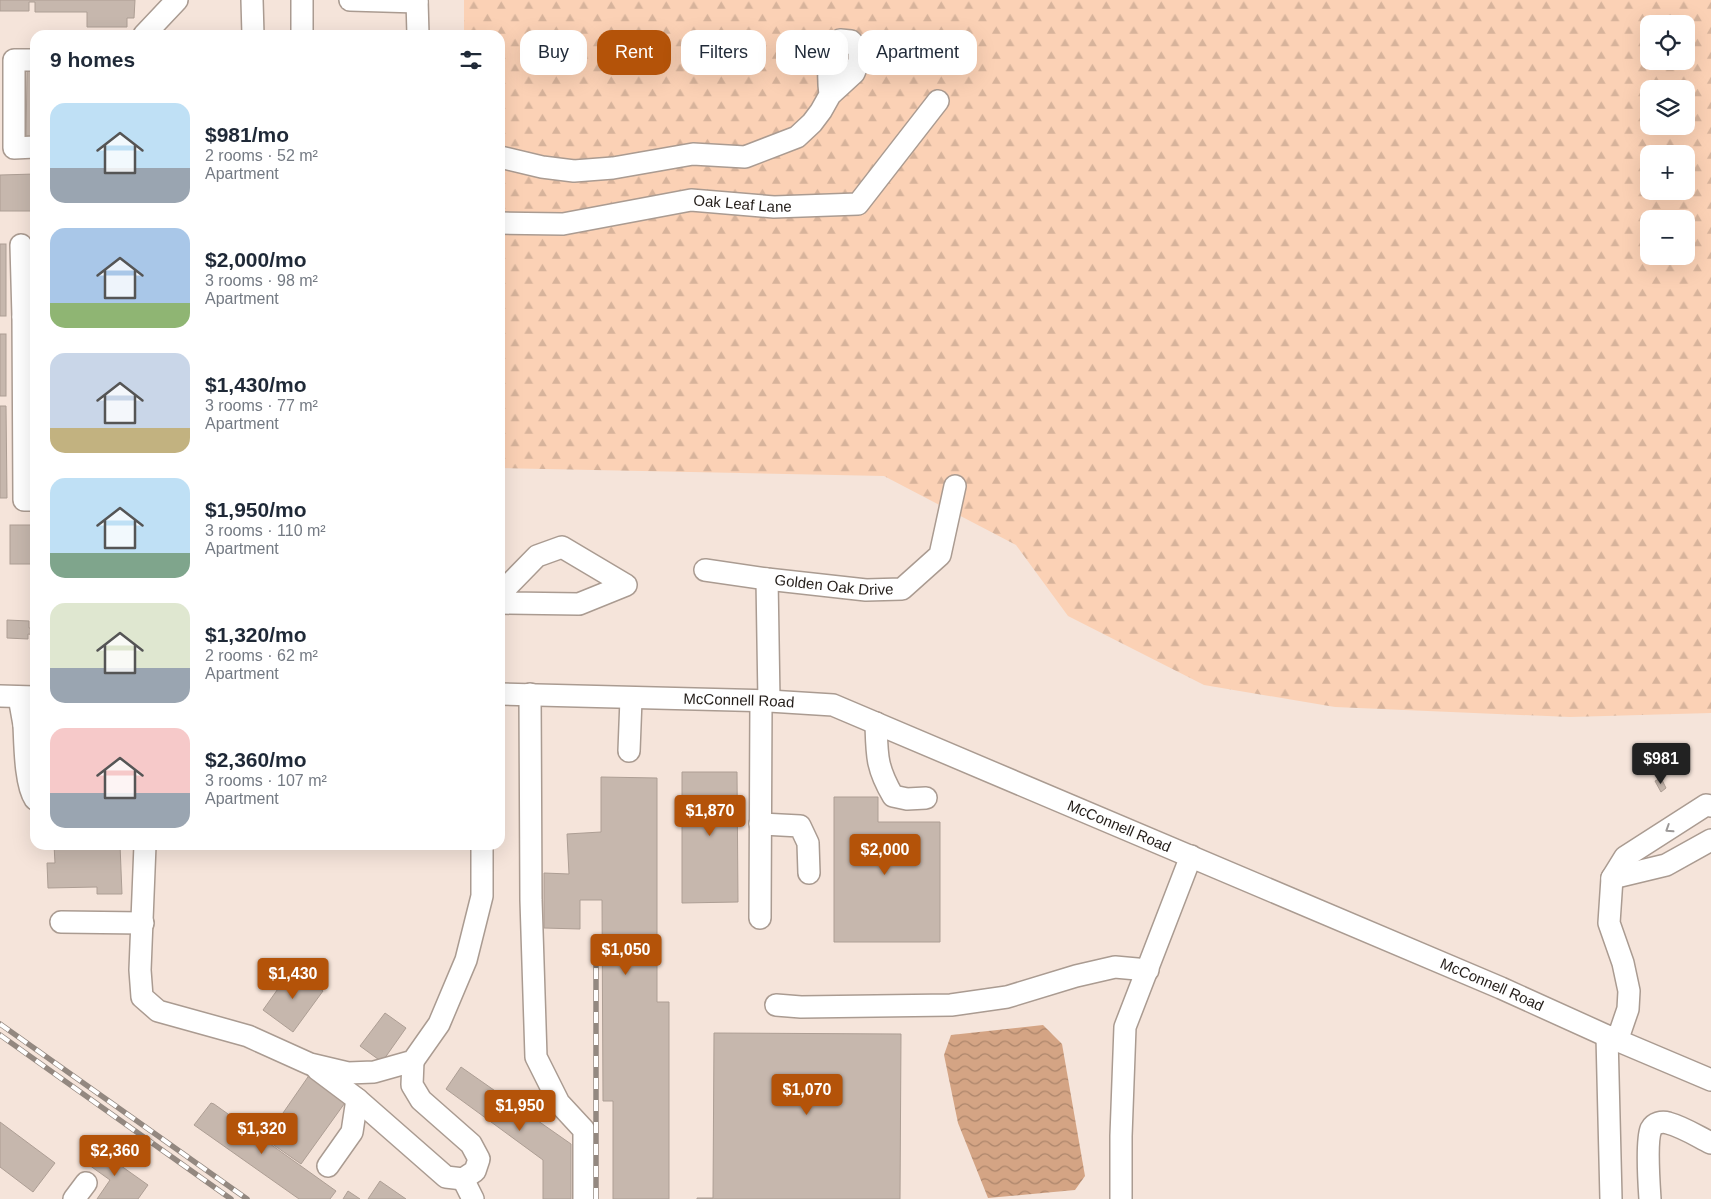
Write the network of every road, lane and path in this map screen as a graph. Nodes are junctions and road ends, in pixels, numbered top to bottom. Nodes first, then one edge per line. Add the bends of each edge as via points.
1 (177, 0) edge
2 (252, 0) edge
3 (302, 0) edge
4 (350, 0) edge
5 (417, 1) edge
6 (149, 30) edge
7 (253, 30) edge
8 (302, 30) edge
9 (418, 30) edge
10 (30, 60) edge
11 (830, 95) dead end
12 (938, 101) dead end
13 (30, 148) edge
14 (505, 158) edge
15 (505, 223) edge
16 (21, 245) dead end
17 (29, 317) edge
18 (955, 486) dead end
19 (30, 500) edge
20 (705, 570) dead end
21 (767, 579) junction
22 (505, 589) edge
23 (505, 603) edge
24 (505, 694) edge
25 (530, 694) junction
26 (18, 696) edge
27 (631, 698) junction
28 (765, 701) junction
29 (876, 723) junction
30 (29, 725) edge
31 (30, 750) edge
32 (629, 751) dead end
33 (926, 798) dead end
34 (1711, 806) edge
35 (760, 824) junction
36 (1711, 840) edge
37 (145, 850) edge
38 (482, 850) edge
39 (1191, 856) junction
40 (809, 873) dead end
41 (1612, 878) junction
42 (760, 918) dead end
43 (62, 922) dead end
44 (143, 923) junction
45 (1148, 970) junction
46 (776, 1005) dead end
47 (1612, 1038) junction
48 (413, 1061) junction
49 (310, 1064) junction
50 (1711, 1080) edge
51 (357, 1100) junction
52 (1711, 1143) edge
53 (328, 1166) dead end
54 (464, 1179) junction
55 (474, 1199) edge
56 (584, 1199) edge
57 (1121, 1199) edge
58 (1611, 1199) edge
59 (1650, 1199) edge

1 - 6 street
2 - 7 street
3 - 8 street
4 - 5 street
5 - 9 street
10 - 13 street via 14,60 14,148
11 - 14 street via 816,118 797,137 745,157 692,154 613,168 574,171
12 - 15 street, Oak Leaf Lane via 858,204 774,207 691,200 563,224
16 - 17 street
17 - 19 street via 24,500
18 - 21 street, Golden Oak Drive via 940,555 902,589 866,590
20 - 21 street, Golden Oak Drive
21 - 28 street
22 - 23 street via 537,556 562,547 626,585 579,604
24 - 25 street, McConnell Road
25 - 27 street, McConnell Road
25 - 56 street via 536,1057 559,1103 584,1130
26 - 30 street
27 - 28 street, McConnell Road
27 - 32 street
28 - 29 street, McConnell Road via 833,705
28 - 35 street
29 - 33 street via 877,761 893,796
29 - 39 street, McConnell Road
30 - 31 street
34 -> 41 street via 1706,805 1625,857
35 - 40 street via 800,826 808,843
35 - 42 street
36 - 41 street via 1666,865
37 - 44 street
38 - 48 street via 482,896 466,960 439,1024
39 - 45 street
39 - 47 street, McConnell Road
41 - 47 street via 1609,923 1629,991 1628,1009
43 - 44 street
44 - 49 street via 142,997 158,1011 248,1036
45 - 46 street via 1115,967 1007,997 951,1005
45 - 57 street via 1125,1027
47 - 50 street, McConnell Road
47 - 58 street
48 - 49 street via 374,1072 348,1073
48 - 54 street via 412,1085 422,1100 470,1144 479,1159 475,1171
49 - 51 street
51 - 53 street via 352,1132
51 - 54 street via 446,1177
52 - 59 street via 1668,1123 1654,1125 1649,1142
54 - 55 street

